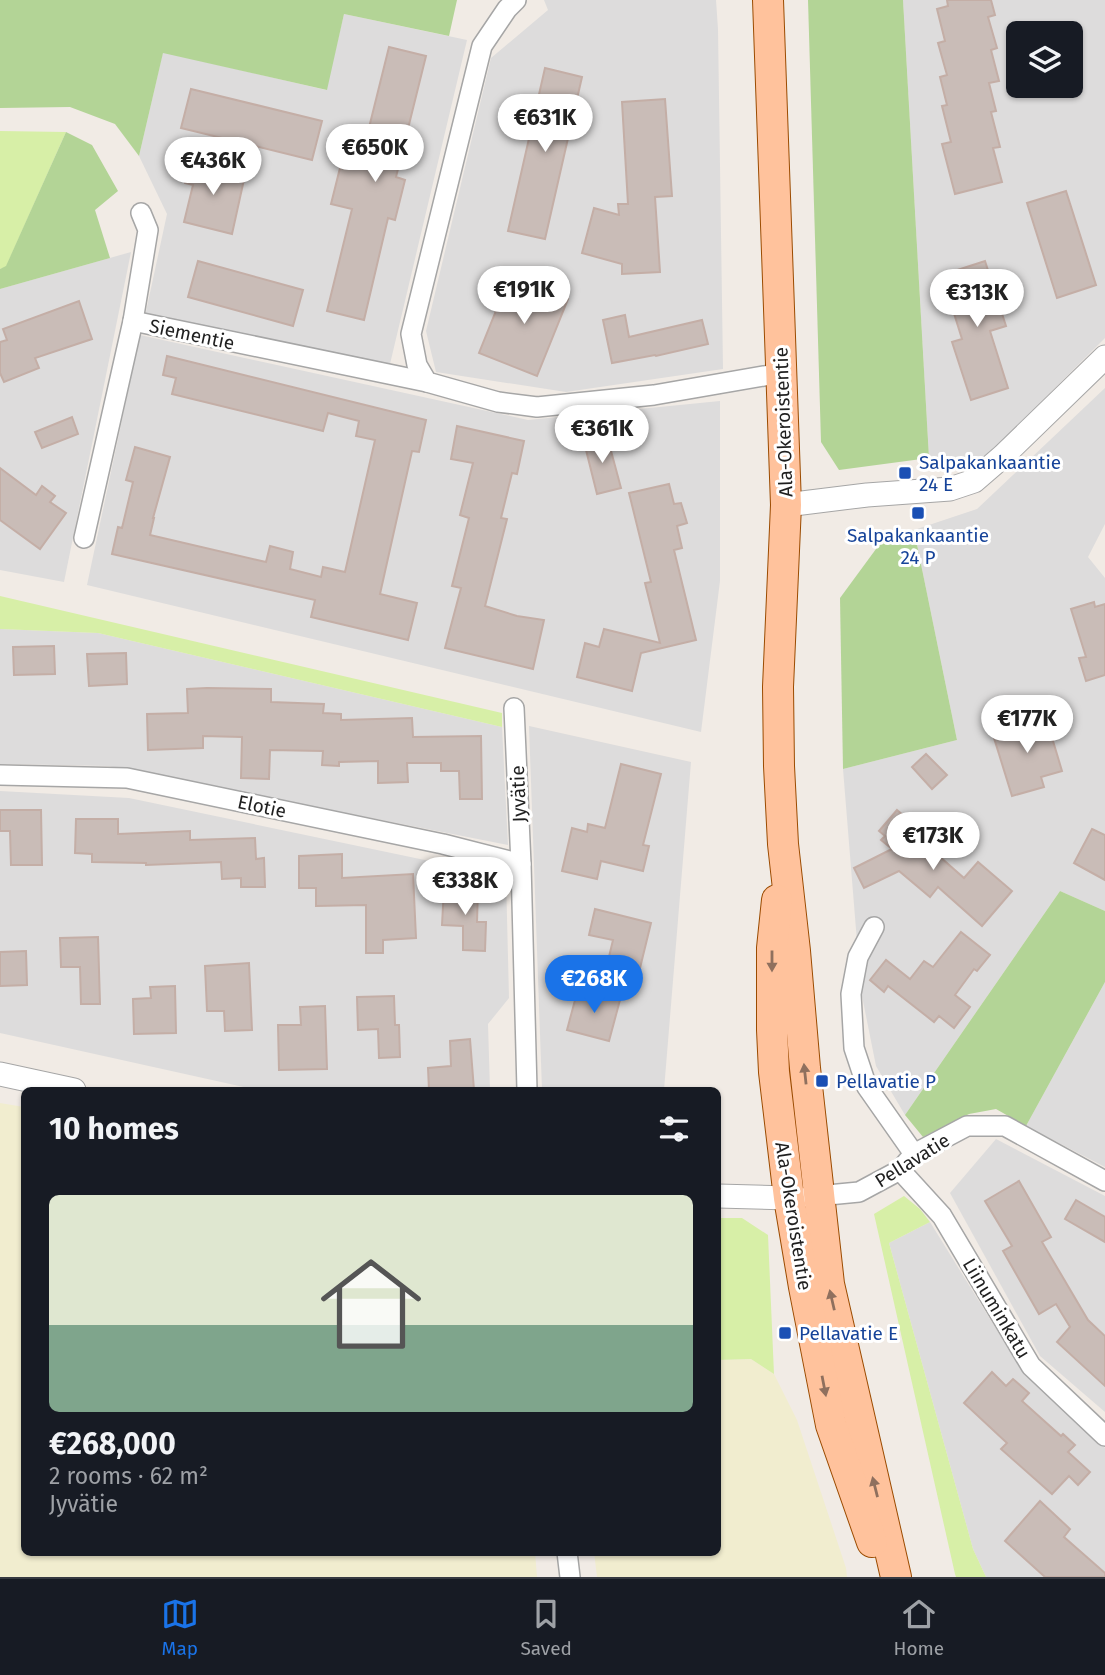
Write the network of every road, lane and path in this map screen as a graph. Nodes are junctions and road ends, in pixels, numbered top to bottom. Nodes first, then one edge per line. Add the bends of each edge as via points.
1 (516, 0) edge
2 (768, 0) edge
3 (141, 213) dead end
4 (133, 321) junction
5 (1105, 357) edge
6 (781, 373) junction
7 (427, 382) junction
8 (786, 505) junction
9 (84, 538) dead end
10 (514, 708) dead end
11 (0, 775) edge
12 (783, 844) junction
13 (521, 864) junction
14 (874, 927) dead end
15 (0, 1074) edge
16 (60, 1087) edge
17 (527, 1087) edge
18 (914, 1154) junction
19 (900, 1170) junction
20 (1105, 1181) edge
21 (819, 1195) junction
22 (721, 1196) edge
23 (789, 1198) junction
24 (1105, 1436) edge
25 (567, 1556) edge
26 (570, 1577) edge
27 (888, 1577) edge
28 (896, 1577) edge

1 - 7 street via 482,47 411,334 417,365
2 - 6 main road, Ala-Okeroistentie
3 - 4 street via 148,230
4 - 7 street, Siementie
4 - 9 street, Siementie
5 - 8 street via 974,481 950,489
6 - 7 street, Siementie via 654,395 537,407 498,402
6 - 8 main road, Ala-Okeroistentie
8 - 12 main road, Ala-Okeroistentie via 778,687
10 - 13 street, Jyvätie
11 - 13 street, Elotie via 127,778
21 -> 12 main road, Ala-Okeroistentie
12 -> 23 main road, Ala-Okeroistentie via 772,948 772,1030
13 - 17 street, Jyvätie
14 - 18 street via 858,957 851,994 854,1048 867,1087
15 - 16 street
18 - 19 street, Pellavatie
18 - 20 street, Pellavatie via 967,1126 1005,1126
19 - 21 street, Pellavatie via 859,1192
19 - 24 street, Liinuminkatu via 942,1216 1031,1366
21 - 23 street, Pellavatie
28 -> 21 main road, Ala-Okeroistentie via 829,1284
22 - 23 street
23 -> 27 main road, Ala-Okeroistentie via 831,1425 867,1531
25 - 26 street

